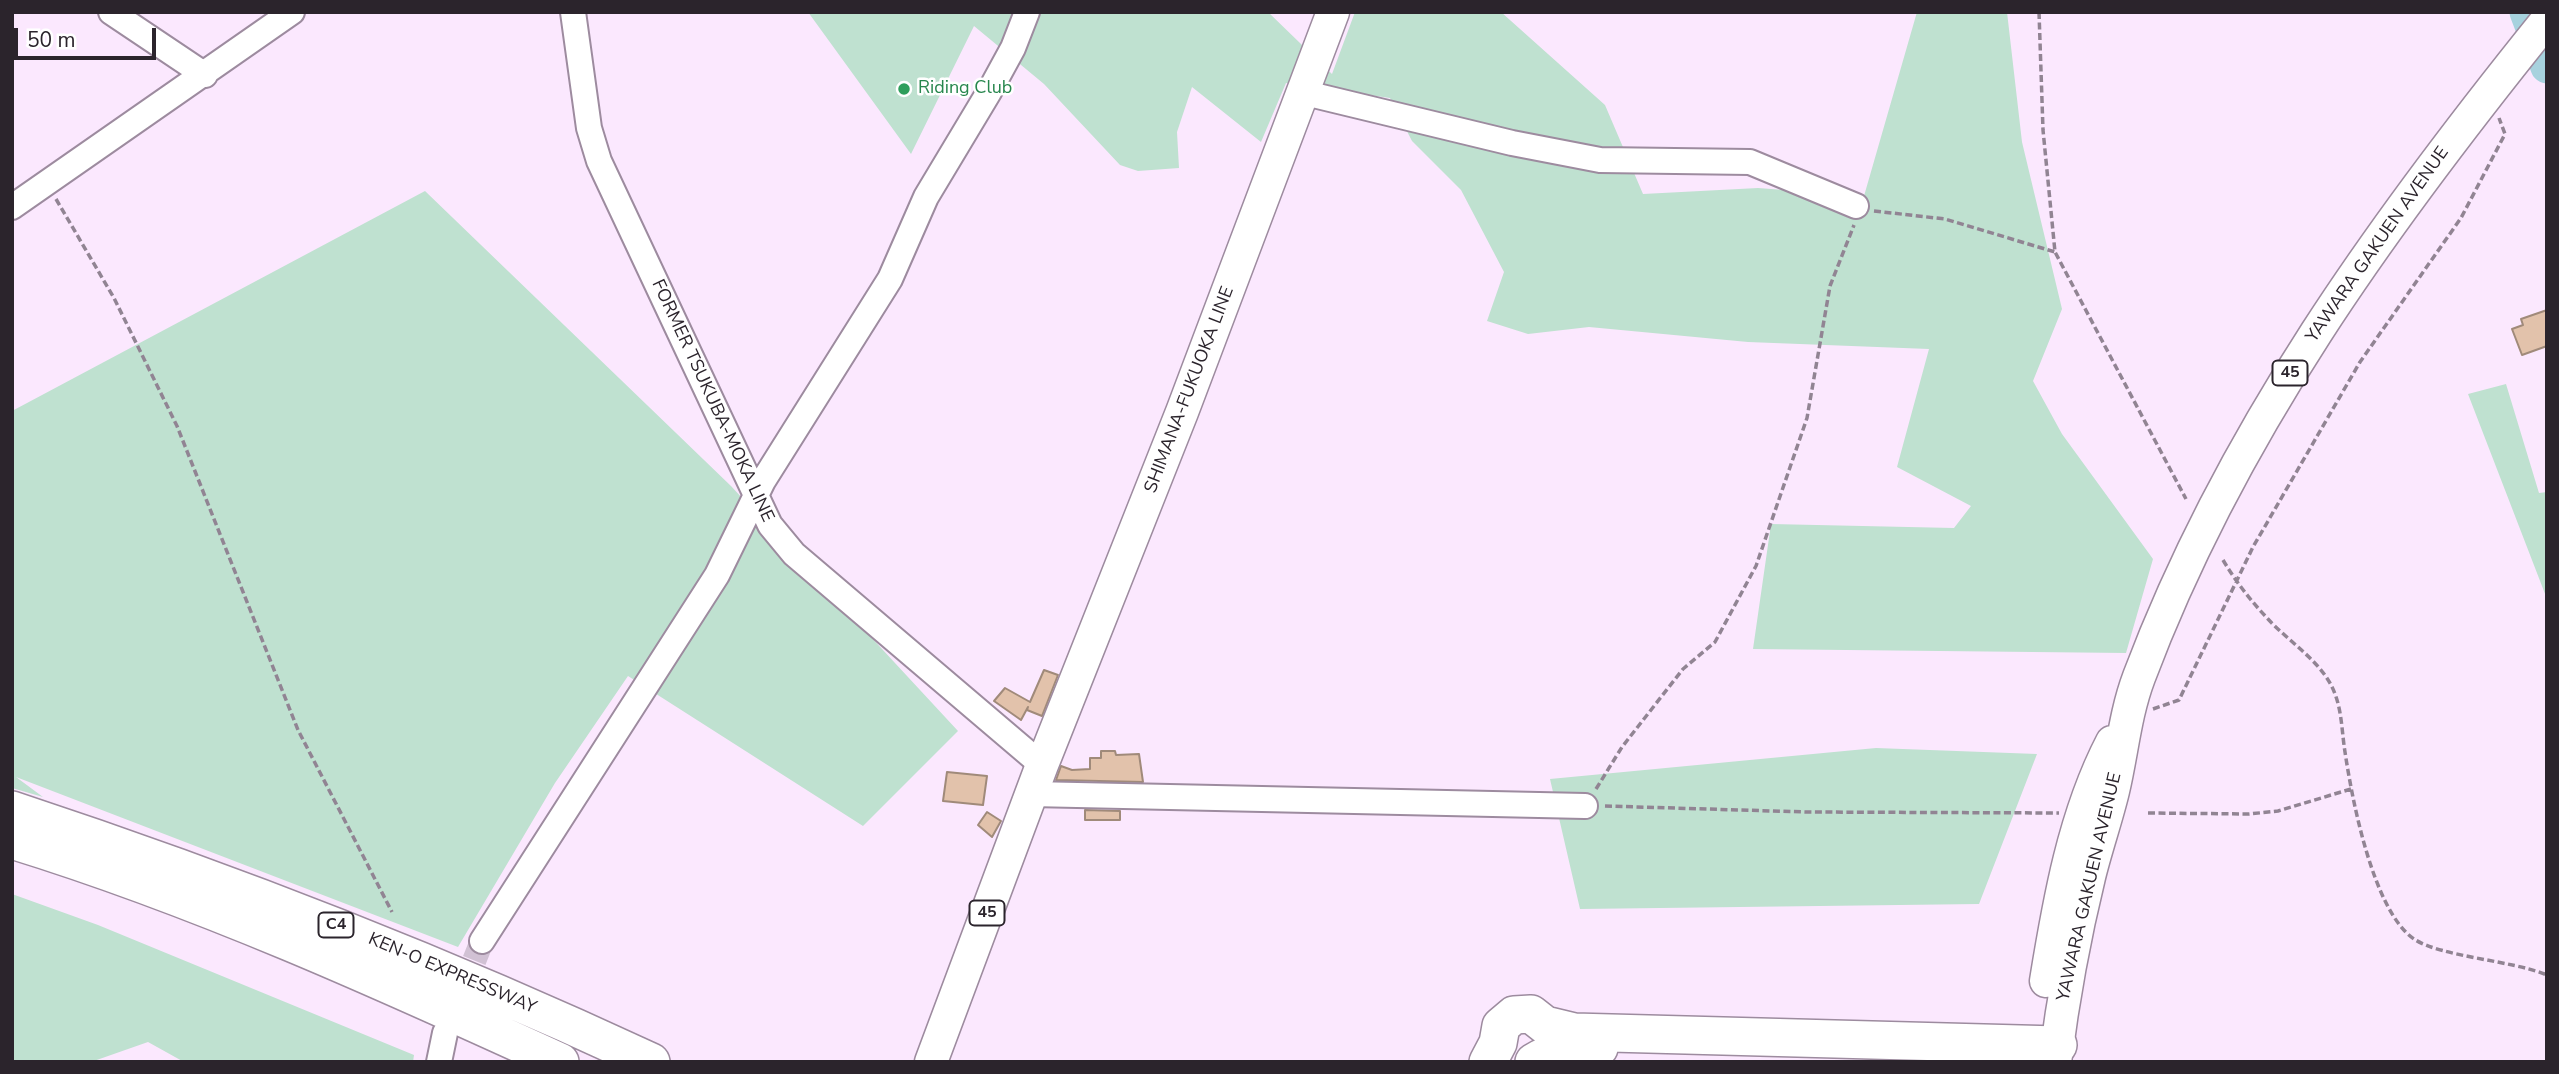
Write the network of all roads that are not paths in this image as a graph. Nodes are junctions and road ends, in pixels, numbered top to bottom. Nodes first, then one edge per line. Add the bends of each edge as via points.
1 (111, 12) edge
2 (292, 12) edge
3 (573, 12) edge
4 (1027, 12) edge
5 (1333, 12) edge
6 (2547, 20) edge
7 (205, 75) junction
8 (1301, 92) junction
9 (1856, 206) road end
10 (12, 207) edge
11 (758, 496) junction
12 (1037, 779) junction
13 (1585, 806) road end
14 (12, 810) edge
15 (12, 840) edge
16 (482, 941) tunnel mouth
17 (445, 1033) dead end
18 (1520, 1051) edge
19 (2045, 1053) edge
20 (439, 1062) edge
21 (560, 1062) edge
22 (651, 1062) edge
23 (932, 1062) edge

1 - 7 street
2 - 7 street
3 - 11 street, FORMER TSUKUBA-MOKA LINE via 589,128 599,161
4 - 11 street via 989,92 926,197 890,279 763,481
5 - 8 main road, SHIMANA-FUKUOKA LINE
6 - 19 main road, YAWARA GAKUEN AVENUE / 45 via 2341,292 2265,412 2216,503 2174,592 2127,713 2091,782 2053,935
7 - 10 street
8 - 9 street via 1600,160 1751,162
8 - 12 main road, SHIMANA-FUKUOKA LINE via 1231,284
11 - 12 street, FORMER TSUKUBA-MOKA LINE via 770,525 794,554
11 - 16 street via 710,587
12 - 13 street
12 - 23 main road, 45
14 - 22 highway, KEN-O EXPRESSWAY / C4 via 352,931
15 - 21 highway, KEN-O EXPRESSWAY / C4 via 248,926
17 - 20 street
18 - 19 highway via 1670,1048 1729,1038

